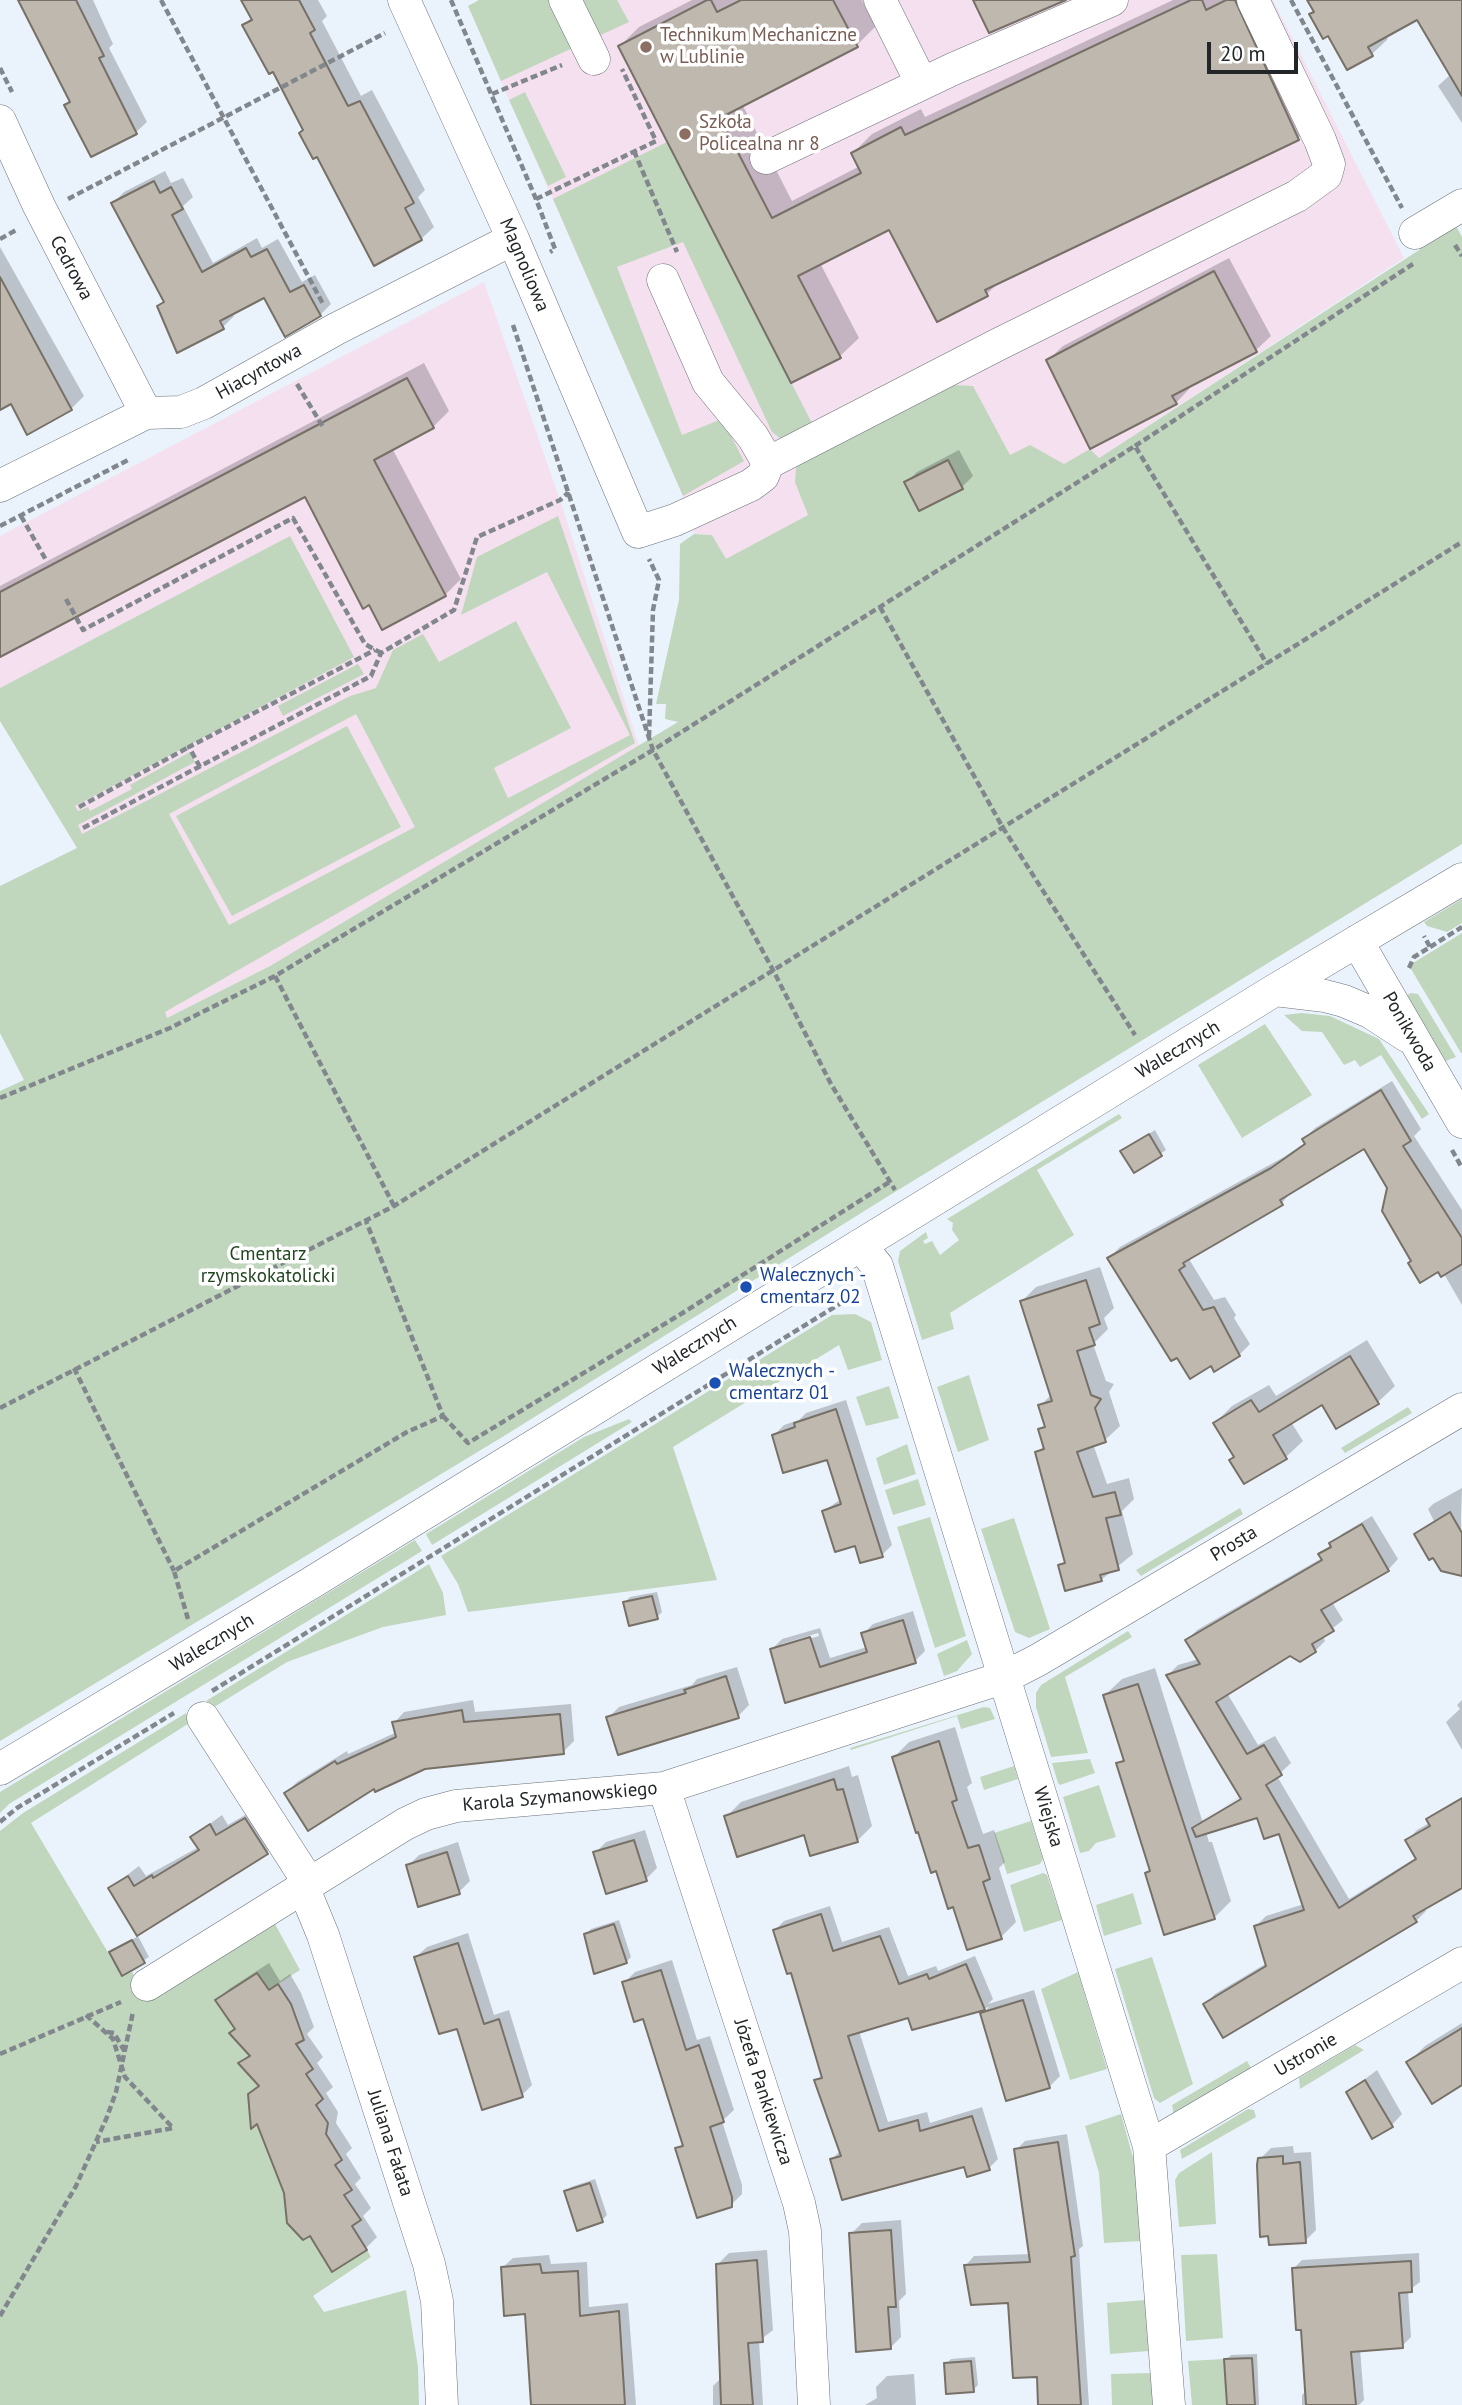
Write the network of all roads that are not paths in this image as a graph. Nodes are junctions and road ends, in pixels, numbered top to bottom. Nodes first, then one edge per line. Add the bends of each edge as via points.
1 (565, 0) edge
2 (880, 0) edge
3 (1112, 0) edge
4 (1253, 0) edge
5 (409, 10) edge
6 (592, 56) road end
7 (922, 84) junction
8 (0, 121) edge
9 (766, 158) dead end
10 (1459, 216) edge
11 (513, 239) junction
12 (1416, 247) road end
13 (663, 280) road end
14 (146, 413) junction
15 (768, 463) junction
16 (0, 486) edge
17 (1462, 880) edge
18 (1357, 941) junction
19 (1275, 990) junction
20 (1411, 1038) junction
21 (1462, 1122) edge
22 (860, 1245) junction
23 (1462, 1409) edge
24 (1004, 1677) junction
25 (193, 1714) road end
26 (0, 1769) edge
27 (664, 1788) junction
28 (303, 1880) junction
29 (1462, 1964) edge
30 (143, 1990) road end
31 (1149, 2146) junction
32 (442, 2405) edge
33 (814, 2405) edge
34 (1168, 2405) edge

1 - 6 street
2 - 7 street
3 - 7 street
4 - 15 street via 1320,141 1329,164 1326,175 1297,196
5 - 11 street, Magnoliowa
7 - 9 street
8 - 14 street, Cedrowa via 59,247
10 - 12 street
11 - 14 street, Hiacyntowa via 204,403 181,412
11 - 15 street, Magnoliowa via 638,532 676,520 751,485 763,476
13 - 15 street via 708,382
14 - 16 street, Hiacyntowa
17 - 18 street, Walecznych
18 - 19 street, Walecznych
18 - 20 street, Ponikwoda
19 - 20 street via 1344,1001
19 - 22 street, Walecznych
20 - 21 street, Ponikwoda
22 - 24 street, Wiejska via 877,1266
22 - 26 street, Walecznych
23 - 24 street, Prosta
24 - 27 street, Karola Szymanowskiego
24 - 31 street, Wiejska
25 - 28 street, Juliana Fałata
27 - 28 street, Karola Szymanowskiego via 456,1806 426,1814
27 - 33 street, Józefa Pankiewicza via 799,2203 805,2231
28 - 30 street, Karola Szymanowskiego
28 - 32 street, Juliana Fałata via 429,2264 438,2301
29 - 31 street, Ustronie
31 - 34 street, Wiejska

